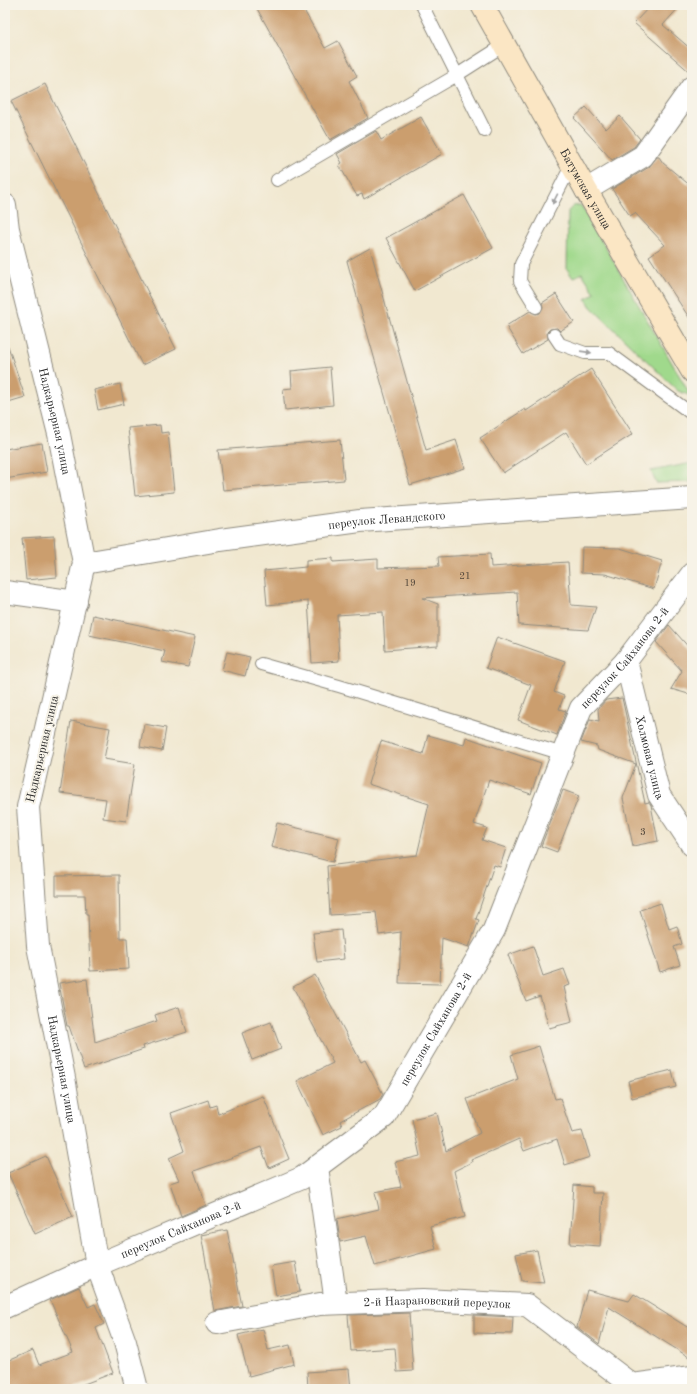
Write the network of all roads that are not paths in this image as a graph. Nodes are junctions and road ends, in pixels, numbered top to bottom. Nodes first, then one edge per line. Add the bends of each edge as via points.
1 (422, 5) edge
2 (482, 5) edge
3 (504, 45) junction
4 (457, 75) junction
5 (692, 87) edge
6 (485, 131) dead end
7 (572, 164) junction
8 (277, 180) dead end
9 (586, 190) junction
10 (5, 205) edge
11 (536, 307) dead end
12 (554, 335) dead end
13 (692, 371) edge
14 (692, 414) edge
15 (692, 498) edge
16 (84, 563) junction
17 (692, 574) edge
18 (5, 592) edge
19 (76, 602) junction
20 (626, 660) junction
21 (261, 664) dead end
22 (563, 754) junction
23 (692, 845) edge
24 (317, 1167) junction
25 (97, 1265) junction
26 (336, 1303) junction
27 (5, 1307) edge
28 (217, 1323) dead end
29 (692, 1377) edge
30 (629, 1387) edge
31 (137, 1389) edge

1 - 4 lane
2 - 3 main road, Батумская улица
3 - 4 lane
3 - 7 main road, Батумская улица
4 - 6 lane
4 - 8 lane
5 - 9 street via 643,156
7 - 9 main road, Батумская улица
7 -> 11 lane via 521,264 520,281
9 - 13 main road, Батумская улица
10 - 16 street, Надкарьерная улица via 8,229 59,434
12 -> 14 lane via 560,344 585,353 609,353
15 - 16 street, переулок Левандского via 360,521 220,540
16 - 19 street, Надкарьерная улица
17 - 20 street, переулок Сайханова 2-й
18 - 19 street
19 - 25 street, Надкарьерная улица via 28,807 38,946
20 - 22 street, переулок Сайханова 2-й via 581,708
20 - 23 street, Холмовая улица via 659,795
21 - 22 lane
22 - 24 street, переулок Сайханова 2-й via 494,930 384,1117
24 - 25 street, переулок Сайханова 2-й via 302,1178
24 - 26 street
25 - 27 street, переулок Сайханова 2-й
25 - 31 street, Надкарьерная улица via 125,1342
26 - 28 street, 2-й Назрановский переулок
26 - 30 street, 2-й Назрановский переулок via 423,1300 527,1305
29 - 30 street

